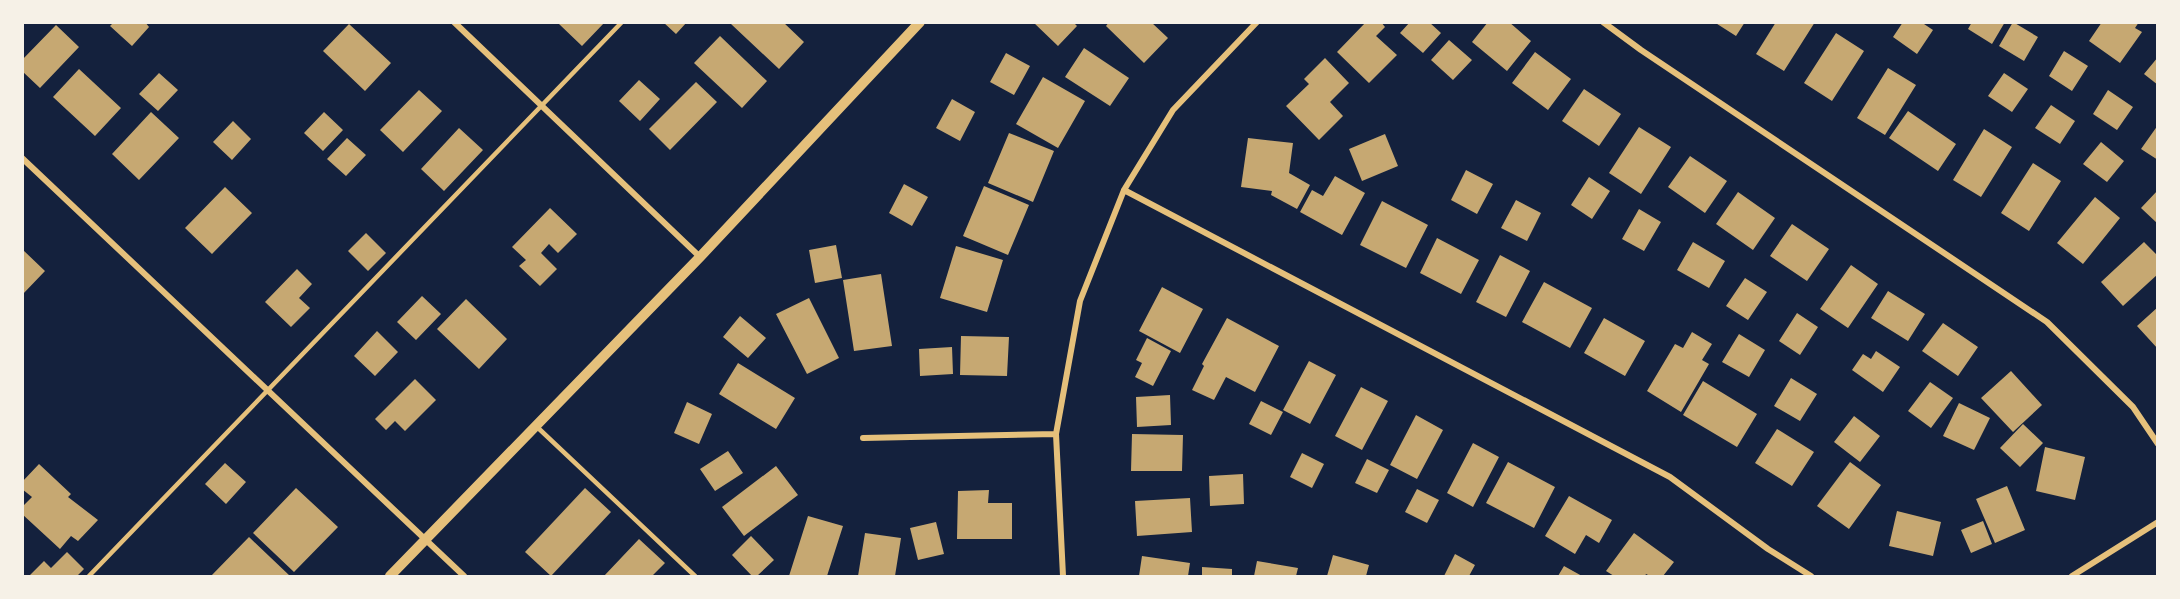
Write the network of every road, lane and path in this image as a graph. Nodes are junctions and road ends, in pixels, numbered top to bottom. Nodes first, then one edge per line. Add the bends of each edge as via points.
1 (454, 22) edge
2 (622, 22) edge
3 (920, 22) edge
4 (1257, 22) edge
5 (1604, 22) edge
6 (542, 105) junction
7 (22, 158) edge
8 (1124, 190) junction
9 (700, 256) junction
10 (268, 391) junction
11 (536, 426) junction
12 (1056, 434) junction
13 (863, 438) dead end
14 (2157, 444) edge
15 (2157, 522) edge
16 (425, 540) junction
17 (89, 576) edge
18 (390, 576) edge
19 (464, 576) edge
20 (695, 576) edge
21 (1063, 576) edge
22 (1810, 576) edge
23 (2072, 576) edge

1 - 6 street
2 - 6 lane
3 - 9 street
4 - 8 street via 1173,110
5 - 14 street via 2047,322 2133,407
6 - 9 street
6 - 10 lane
7 - 10 street
8 - 12 street via 1080,301
8 - 22 street via 1670,477
9 - 11 street
10 - 16 street
10 - 17 lane
11 - 16 street
11 - 20 lane
12 - 13 street
12 - 21 street
15 - 23 street
16 - 18 street
16 - 19 street

